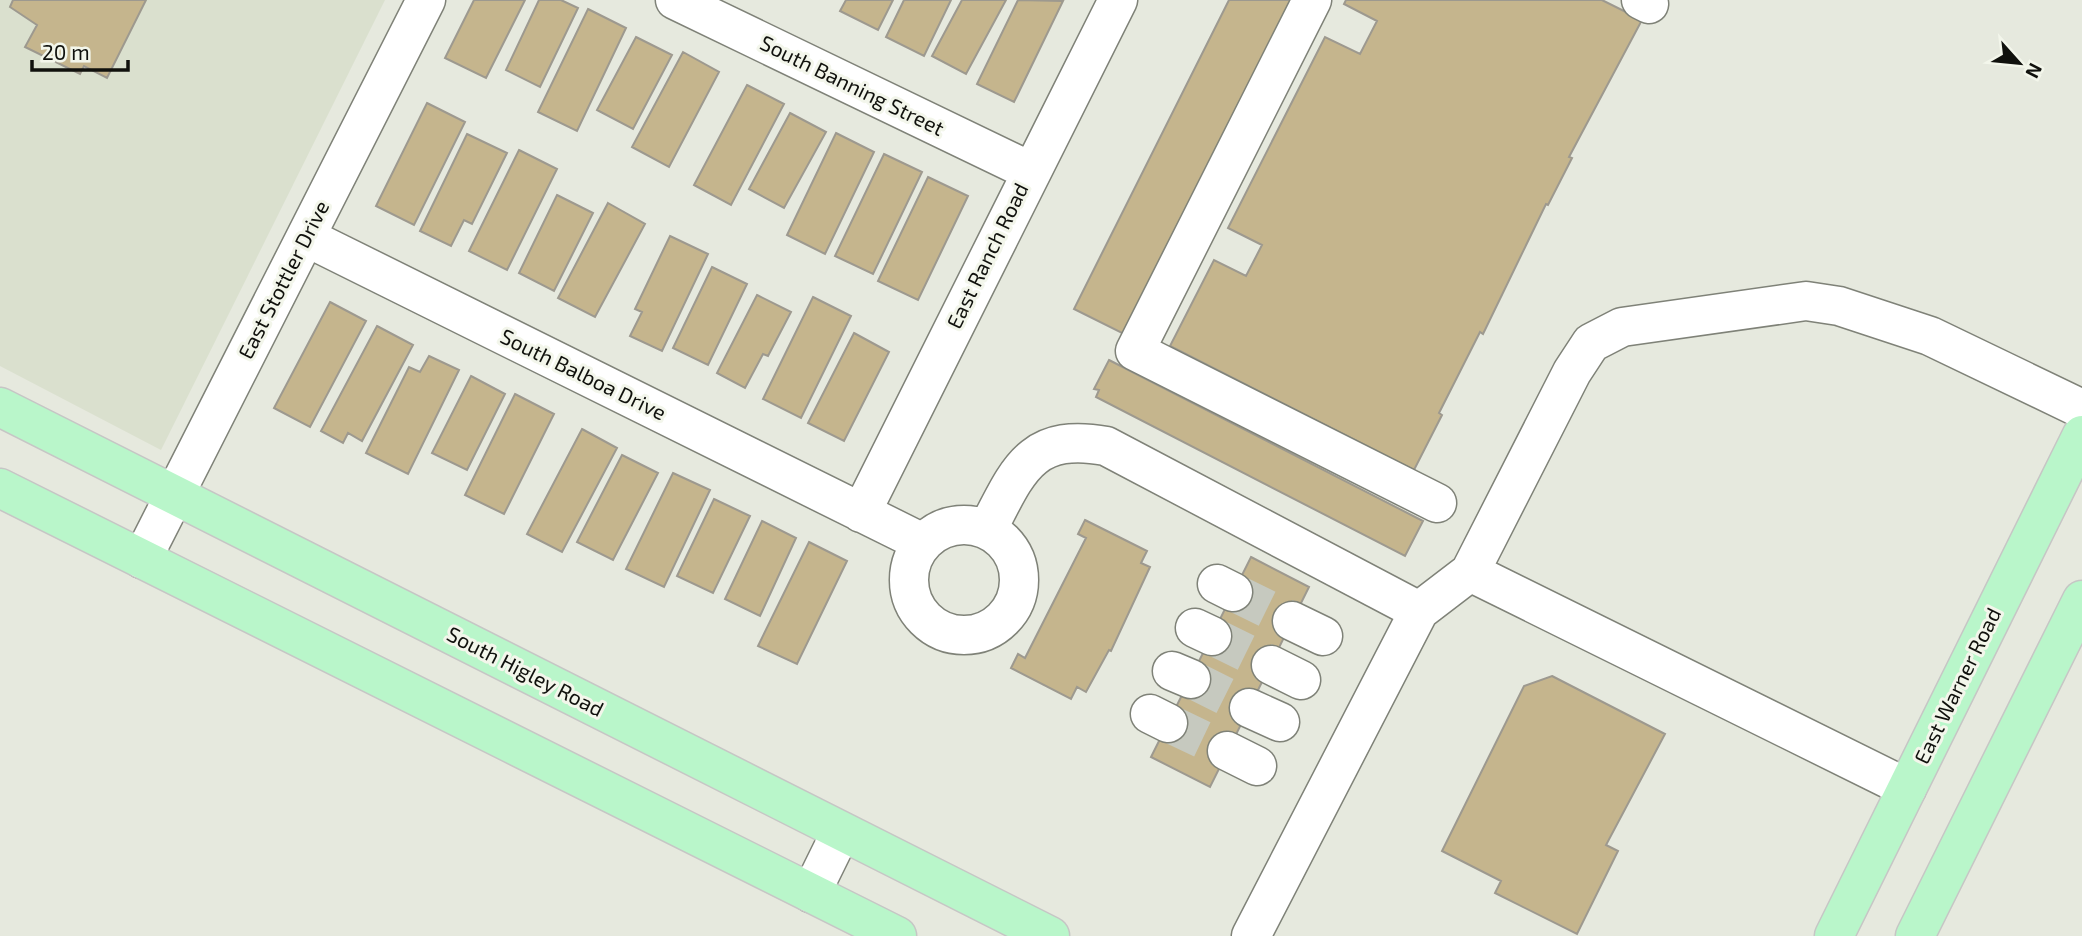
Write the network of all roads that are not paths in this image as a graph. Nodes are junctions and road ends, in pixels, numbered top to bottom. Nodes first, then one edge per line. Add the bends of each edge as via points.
1 (426, 0) edge
2 (675, 0) edge
3 (1118, 0) edge
4 (1312, 0) edge
5 (1030, 171) junction
6 (306, 237) junction
7 (0, 407) edge
8 (2082, 409) edge
9 (2082, 435) edge
10 (0, 488) edge
11 (175, 495) junction
12 (1437, 503) dead end
13 (861, 513) junction
14 (987, 530) junction
15 (923, 543) junction
16 (142, 559) junction
17 (1470, 572) junction
18 (2082, 600) edge
19 (1419, 611) junction
20 (1907, 788) junction
21 (841, 832) junction
22 (811, 893) junction
23 (897, 936) edge
24 (1050, 936) edge
25 (1251, 936) edge
26 (1834, 936) edge
27 (1914, 936) edge

1 - 6 street, East Stottler Drive
2 - 5 street, South Banning Street
3 - 5 street, East Ranch Road
4 - 12 street via 1135,351
5 - 13 street, East Ranch Road
6 - 11 street, East Stottler Drive
6 - 13 street, South Balboa Drive
7 - 11 main road, South Higley Road
8 - 17 street via 1930,335 1807,300 1622,327 1591,344 1572,372
9 - 20 main road, East Warner Road
10 - 16 main road
11 - 16 street, East Stottler Drive
11 - 21 main road, South Higley Road
13 - 15 street, South Balboa Drive
14 - 15 street via 953,526
14 - 15 street via 1013,553 1018,588 1002,619 987,630 968,635 932,625 919,612 909,576
14 - 19 street via 1029,460 1049,447 1077,441 1106,446
16 - 22 main road
17 - 19 street
17 - 20 street
18 - 27 main road
19 - 25 street
20 - 26 main road, East Warner Road
21 - 22 street
21 - 24 main road, South Higley Road
22 - 23 main road

